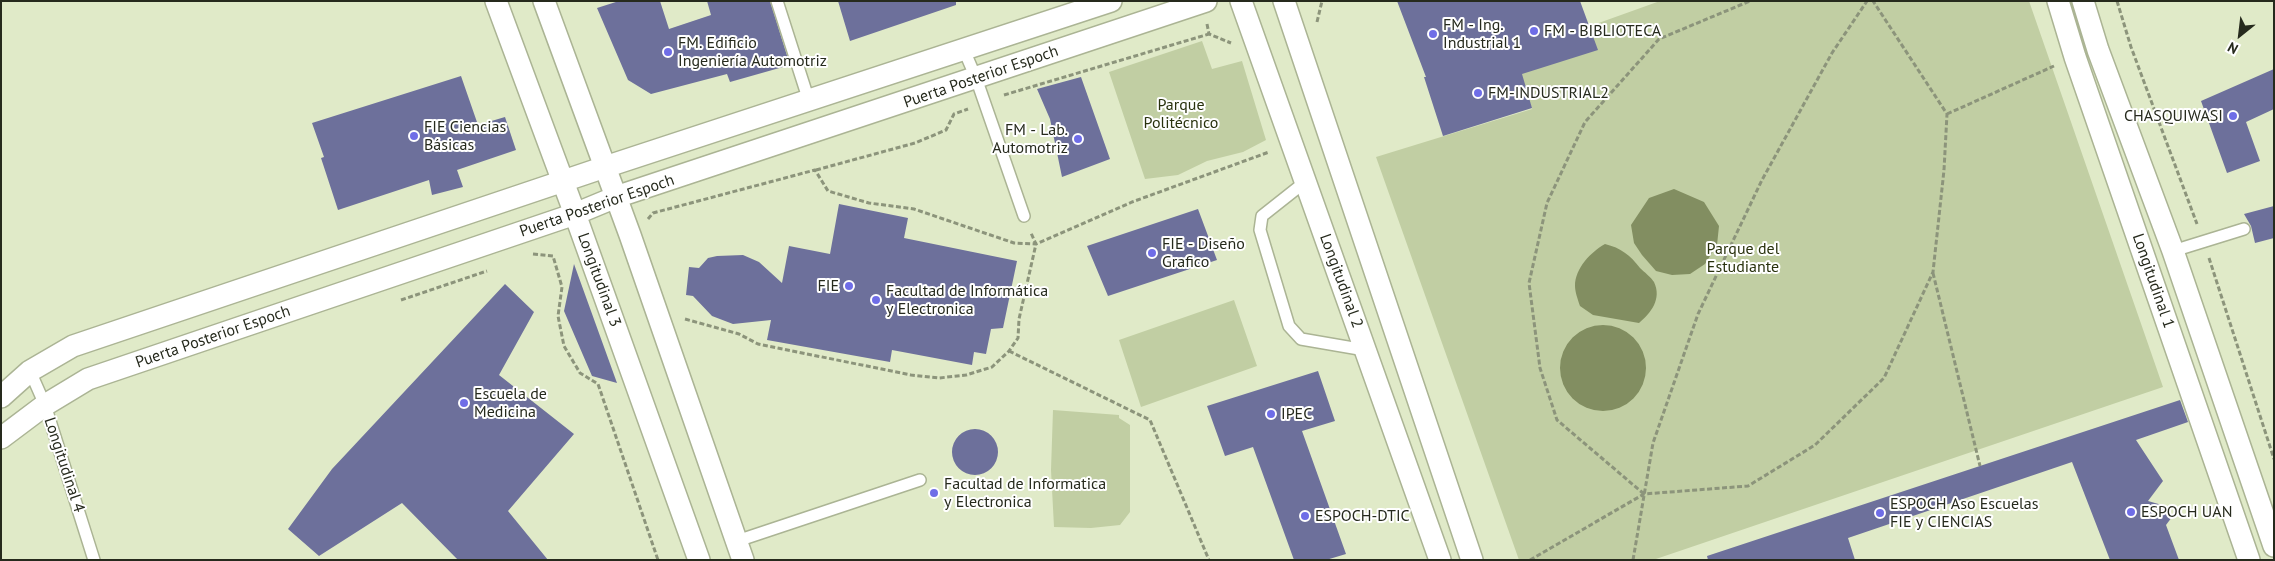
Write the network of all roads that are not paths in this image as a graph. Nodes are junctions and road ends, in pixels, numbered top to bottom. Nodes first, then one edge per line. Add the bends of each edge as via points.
1 (496, 1) edge
2 (544, 1) edge
3 (777, 1) edge
4 (1111, 1) edge
5 (1241, 1) edge
6 (1284, 1) edge
7 (2058, 1) edge
8 (2083, 1) edge
9 (1203, 2) edge
10 (964, 50) junction
11 (976, 78) junction
12 (808, 101) junction
13 (606, 167) junction
14 (1305, 182) junction
15 (564, 183) junction
16 (616, 197) junction
17 (575, 214) junction
18 (1024, 216) road end
19 (2244, 228) dead end
20 (2173, 252) junction
21 (1366, 350) junction
22 (30, 371) junction
23 (1, 397) edge
24 (45, 405) junction
25 (1, 438) edge
26 (920, 480) dead end
27 (2274, 546) edge
28 (740, 550) edge
29 (94, 560) edge
30 (699, 560) edge
31 (1440, 560) edge
32 (1472, 560) edge
33 (2249, 560) edge

1 - 15 street, Longitudinal 3
2 - 13 street
3 - 12 lane
4 - 10 street, Puerta Posterior Espoch
5 - 14 street, Longitudinal 2
6 - 32 street
7 - 33 street, Longitudinal 1
8 - 20 street, Longitudinal 1
9 - 11 street, Puerta Posterior Espoch
10 - 11 lane
10 - 12 street, Puerta Posterior Espoch
11 - 16 street, Puerta Posterior Espoch
11 - 18 lane
12 - 13 street, Puerta Posterior Espoch
13 - 15 street, Puerta Posterior Espoch
13 - 16 street
14 - 21 street, Longitudinal 2
14 - 21 lane via 1262,216 1260,230 1289,326 1301,339
15 - 17 street, Longitudinal 3
15 - 22 street, Puerta Posterior Espoch via 73,346
16 - 17 street, Puerta Posterior Espoch
16 - 28 street
17 - 24 street, Puerta Posterior Espoch via 88,379
17 - 30 street, Longitudinal 3
19 - 20 lane
20 - 27 street, Longitudinal 1
21 - 31 street, Longitudinal 2
22 - 23 street, Puerta Posterior Espoch
22 - 24 lane, Longitudinal 4
24 - 25 street, Puerta Posterior Espoch
24 - 29 lane, Longitudinal 4
26 - 28 lane

